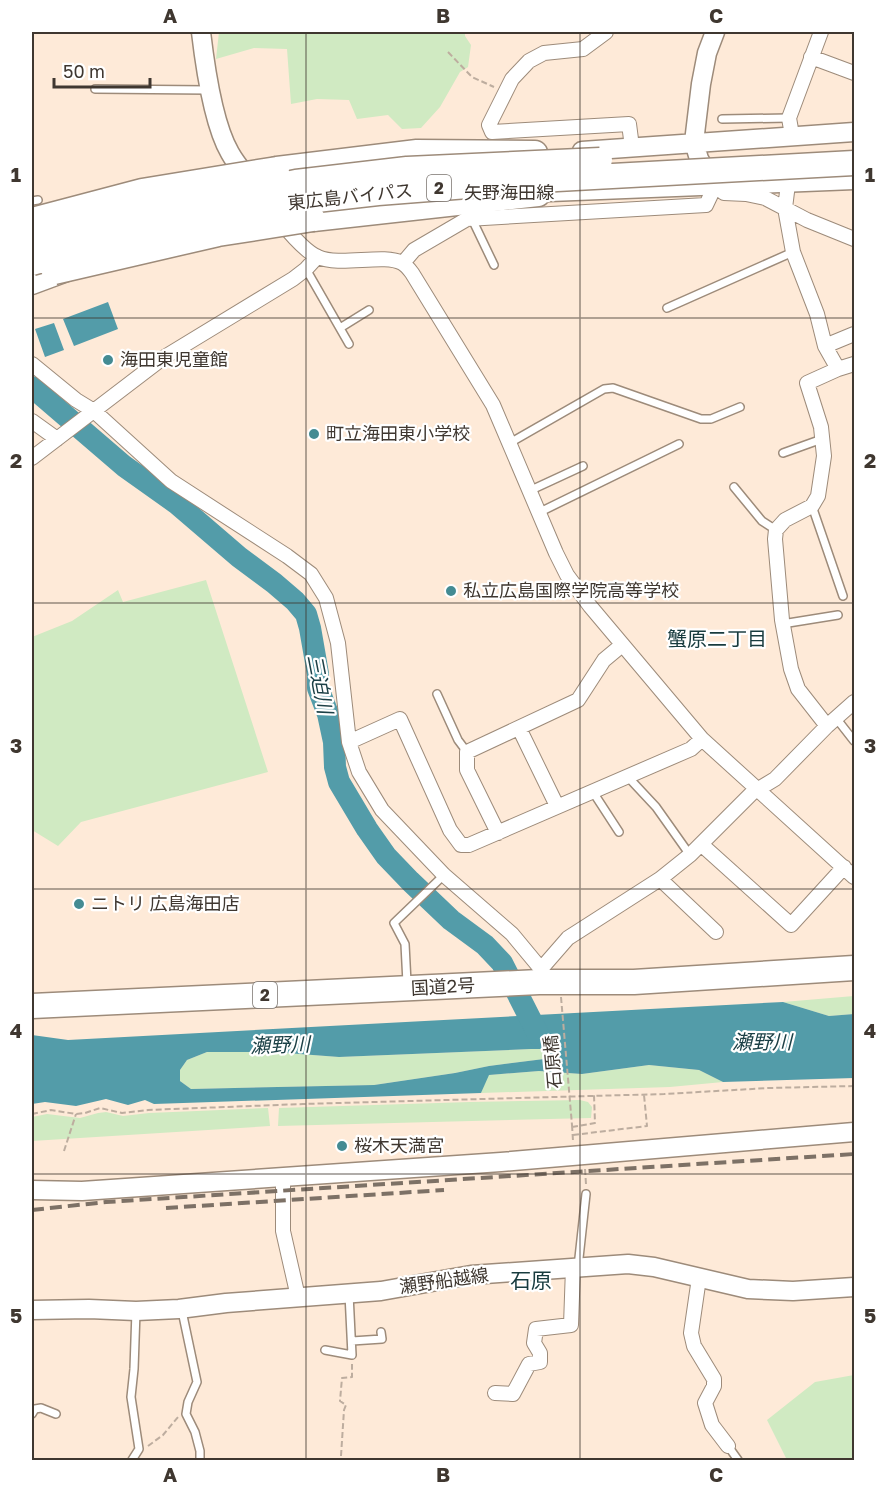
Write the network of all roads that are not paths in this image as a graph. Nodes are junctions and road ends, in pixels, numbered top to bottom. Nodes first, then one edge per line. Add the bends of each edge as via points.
1 (201, 32) edge
2 (606, 32) edge
3 (715, 32) edge
4 (821, 32) edge
5 (811, 57) junction
6 (855, 73) edge
7 (95, 89) dead end
8 (211, 90) junction
9 (722, 119) dead end
10 (790, 127) junction
11 (855, 132) edge
12 (694, 142) junction
13 (632, 147) junction
14 (855, 147) edge
15 (556, 153) junction
16 (855, 163) edge
17 (855, 180) edge
18 (252, 183) junction
19 (788, 184) junction
20 (715, 186) junction
21 (538, 194) junction
22 (34, 207) edge
23 (785, 208) junction
24 (272, 210) junction
25 (472, 219) junction
26 (32, 226) edge
27 (855, 239) edge
28 (32, 244) edge
29 (793, 252) junction
30 (317, 257) junction
31 (32, 263) edge
32 (403, 263) junction
33 (494, 265) dead end
34 (306, 269) junction
35 (32, 279) edge
36 (32, 285) edge
37 (667, 308) dead end
38 (369, 310) dead end
39 (340, 328) junction
40 (855, 334) edge
41 (349, 344) dead end
42 (825, 346) junction
43 (32, 364) edge
44 (855, 364) edge
45 (838, 369) junction
46 (740, 407) dead end
47 (90, 415) junction
48 (32, 421) edge
49 (60, 437) junction
50 (822, 439) junction
51 (508, 444) junction
52 (679, 444) dead end
53 (783, 453) dead end
54 (32, 458) edge
55 (584, 465) dead end
56 (734, 486) dead end
57 (529, 492) junction
58 (812, 506) junction
59 (538, 513) junction
60 (776, 530) junction
61 (843, 596) dead end
62 (838, 615) dead end
63 (782, 624) junction
64 (622, 645) junction
65 (437, 694) dead end
66 (855, 702) edge
67 (832, 722) junction
68 (519, 728) junction
69 (702, 739) junction
70 (855, 741) edge
71 (349, 742) junction
72 (467, 752) junction
73 (628, 777) junction
74 (759, 789) junction
75 (592, 792) junction
76 (557, 806) junction
77 (619, 832) dead end
78 (498, 833) junction
79 (702, 845) junction
80 (690, 855) junction
81 (849, 872) edge
82 (441, 878) junction
83 (660, 879) junction
84 (716, 932) dead end
85 (855, 968) edge
86 (546, 983) junction
87 (408, 989) junction
88 (32, 1006) edge
89 (855, 1132) edge
90 (283, 1176) junction
91 (32, 1190) edge
92 (586, 1194) dead end
93 (576, 1268) junction
94 (699, 1278) junction
95 (855, 1287) edge
96 (349, 1294) junction
97 (298, 1297) junction
98 (181, 1309) junction
99 (32, 1310) edge
100 (136, 1311) junction
101 (381, 1332) dead end
102 (352, 1341) junction
103 (325, 1350) dead end
104 (495, 1393) dead end
105 (32, 1414) edge
106 (56, 1414) dead end
107 (728, 1446) joint
108 (132, 1461) edge
109 (200, 1461) edge
110 (738, 1461) edge

1 - 8 main road
2 - 13 street via 583,50 543,53 529,61 512,79 489,125 492,132 629,124
3 - 12 main road via 701,84
4 - 5 street
5 - 6 street
5 - 10 street
7 - 8 lane
8 - 18 main road via 230,154
9 - 10 lane
10 - 11 main road, 矢野海田線
10 - 12 main road, 矢野海田線
12 - 13 main road, 矢野海田線
12 - 20 main road
13 - 15 main road, 矢野海田線
14 - 28 highway, 東広島バイパス / 2, bridge via 346,175 204,200
15 - 18 main road, 矢野海田線
15 - 22 highway, bridge via 417,152 277,169 93,202
16 - 31 highway, 東広島バイパス / 2, bridge via 557,179 281,204 110,240
17 - 19 main road, 矢野海田線
18 - 24 main road
18 - 26 main road, 矢野海田線 via 128,200
19 - 20 main road, 矢野海田線
19 - 23 street
20 - 21 main road, 矢野海田線
20 - 23 street via 724,193 756,196
20 - 25 street via 706,205
21 - 24 main road, 矢野海田線 via 469,192
21 - 35 highway, bridge via 313,219 218,234
23 - 27 street
23 - 29 street
24 - 30 street via 288,232
24 - 36 main road, 矢野海田線 via 200,228
25 - 32 street via 414,250
25 - 33 lane
29 - 37 lane
29 - 42 street
30 - 32 street
30 - 34 street
32 - 51 street via 493,405
34 - 39 lane
34 - 47 street via 163,358
38 - 39 lane
39 - 41 lane
40 - 42 street
42 - 45 street
43 - 47 street
44 - 45 street
45 - 50 street via 807,383
46 - 51 lane via 701,419 613,388 604,389
47 - 49 street
47 - 71 street via 171,481 311,574 326,598 338,644
48 - 49 street
49 - 54 street
50 - 53 lane
50 - 58 street via 824,456 818,496
51 - 57 street
52 - 59 lane
55 - 57 lane
56 - 60 lane via 762,521
57 - 59 street
58 - 60 street via 785,520
58 - 61 lane
59 - 64 street via 567,575
60 - 63 street
62 - 63 lane
63 - 67 street via 798,689
64 - 68 street via 604,660 578,700
64 - 69 street
65 - 72 lane
66 - 67 street
67 - 70 lane
67 - 74 street via 775,779
68 - 72 street
68 - 76 street
69 - 73 street via 691,749
69 - 74 street
71 - 78 street via 400,719 450,830 461,845
71 - 82 street via 359,772 382,810
72 - 78 street via 467,770
73 - 75 street
73 - 80 lane via 656,807
74 - 79 street
74 - 81 street
75 - 76 street
75 - 77 lane
76 - 78 street
79 - 80 street
79 - 81 street via 791,925
80 - 83 street
82 - 86 street via 512,934
82 - 87 lane via 394,923 405,944
83 - 84 street
83 - 86 street via 568,938
85 - 86 highway, 国道2号 / 2 via 634,982
86 - 87 highway, 国道2号 / 2
87 - 88 highway, 国道2号 / 2
89 - 90 main road
90 - 91 main road via 82,1191
90 - 97 street via 283,1231
92 - 93 lane
93 - 94 main road, 瀬野船越線 via 628,1264
93 - 96 main road, 瀬野船越線 via 471,1275
93 - 104 street via 571,1325 536,1329 534,1343 540,1362 529,1364 513,1394
94 - 95 main road, 瀬野船越線 via 748,1289 793,1292
94 - 107 street via 691,1333 694,1346 714,1379 705,1402 712,1425
96 - 97 main road, 瀬野船越線
96 - 102 lane
97 - 98 main road, 瀬野船越線
98 - 100 main road, 瀬野船越線
98 - 109 lane via 197,1382 186,1412 195,1432
99 - 100 main road, 瀬野船越線
100 - 108 lane via 131,1396 139,1449
101 - 102 lane via 382,1339
102 - 103 lane via 352,1355
105 - 106 lane via 41,1408
107 - 110 lane

